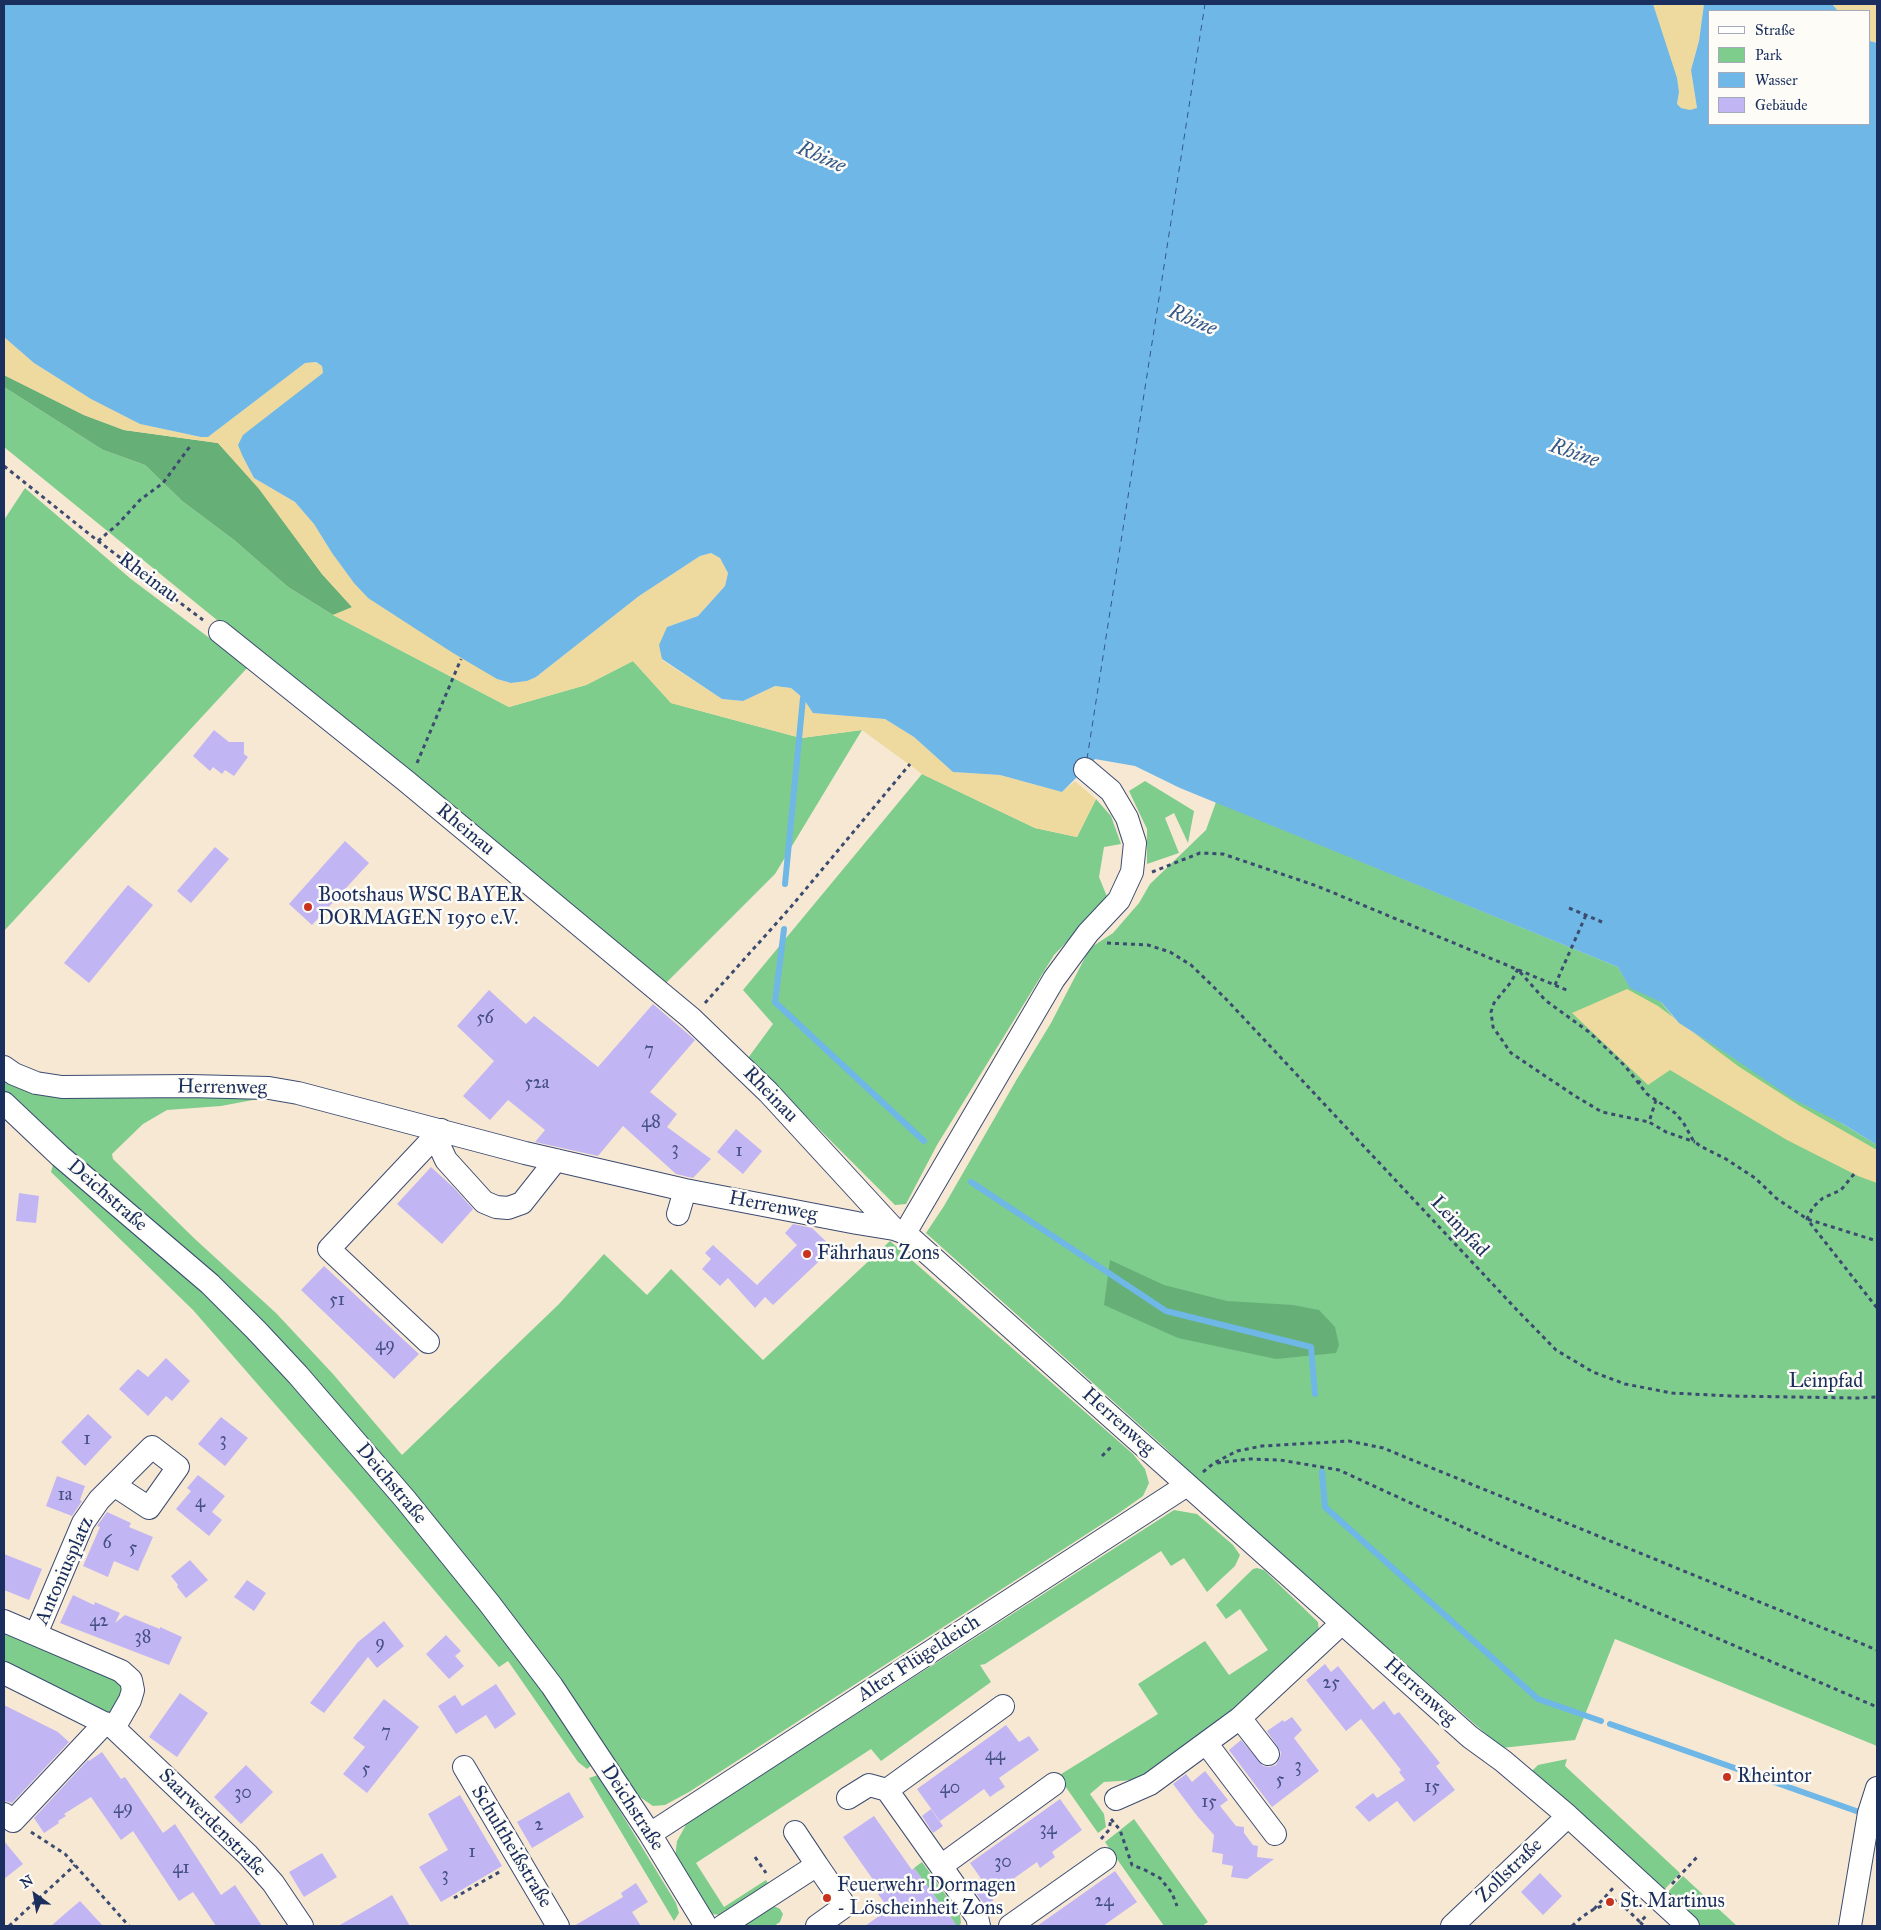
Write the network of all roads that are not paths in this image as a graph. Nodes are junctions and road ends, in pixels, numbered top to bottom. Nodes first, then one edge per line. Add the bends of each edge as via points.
1 (220, 632) road end
2 (1085, 770) dead end
3 (4, 1066) edge
4 (4, 1103) edge
5 (441, 1130) junction
6 (556, 1160) junction
7 (685, 1190) junction
8 (678, 1214) dead end
9 (900, 1231) junction
10 (428, 1342) dead end
11 (114, 1485) dead end
12 (1187, 1485) junction
13 (4, 1621) edge
14 (1342, 1623) junction
15 (36, 1634) junction
16 (4, 1674) edge
17 (1002, 1706) dead end
18 (1240, 1718) junction
19 (110, 1726) junction
20 (1206, 1743) junction
21 (1268, 1754) dead end
22 (464, 1767) dead end
23 (1054, 1784) dead end
24 (1877, 1788) edge
25 (887, 1790) junction
26 (848, 1798) dead end
27 (1114, 1809) road end
28 (1568, 1816) junction
29 (8, 1818) edge
30 (795, 1832) dead end
31 (650, 1834) junction
32 (1275, 1834) dead end
33 (1105, 1859) road end
34 (817, 1865) junction
35 (941, 1866) junction
36 (706, 1925) edge
37 (302, 1926) edge
38 (558, 1926) edge
39 (817, 1926) edge
40 (979, 1926) edge
41 (1010, 1926) edge
42 (1452, 1926) edge
43 (1688, 1926) edge
44 (1850, 1926) edge

1 - 9 street, Rheinau via 692,1018 768,1092
2 - 9 street via 1110,791 1127,818 1140,873 1120,900 1088,933 1054,980
3 - 5 street, Herrenweg via 36,1083 62,1088 270,1088
4 - 31 street, Deichstraße via 60,1156 210,1284 298,1375 489,1603 552,1686
5 - 6 street, Herrenweg
5 - 6 street via 440,1147 446,1160 484,1202 496,1207 508,1208 522,1203
5 - 10 street via 329,1249
6 - 7 street, Herrenweg
7 - 8 street
7 - 9 street, Herrenweg
9 - 12 street, Herrenweg
11 - 15 street, Antoniusplatz via 83,1523
12 - 14 street, Herrenweg
12 - 31 street, Alter Flügeldeich
13 - 15 street
14 - 18 street
14 - 28 street, Herrenweg via 1470,1737 1504,1761
15 - 19 street via 121,1671 130,1680 133,1690 130,1700
16 - 19 street, Saarwerdenstraße
17 - 25 street
18 - 20 street
18 - 21 street
19 - 29 street
19 - 37 street, Saarwerdenstraße via 248,1855 273,1883
20 - 27 street
20 - 32 street
22 - 38 street, Schultheißstraße
23 - 35 street
24 - 44 street via 1869,1813
25 - 26 street via 869,1784
25 - 35 street
28 - 42 street, Zollstraße
28 - 43 street, Herrenweg
30 - 34 street
31 - 36 street, Deichstraße
33 - 41 street
34 - 36 street
34 - 39 street via 846,1906
35 - 40 street via 977,1917

